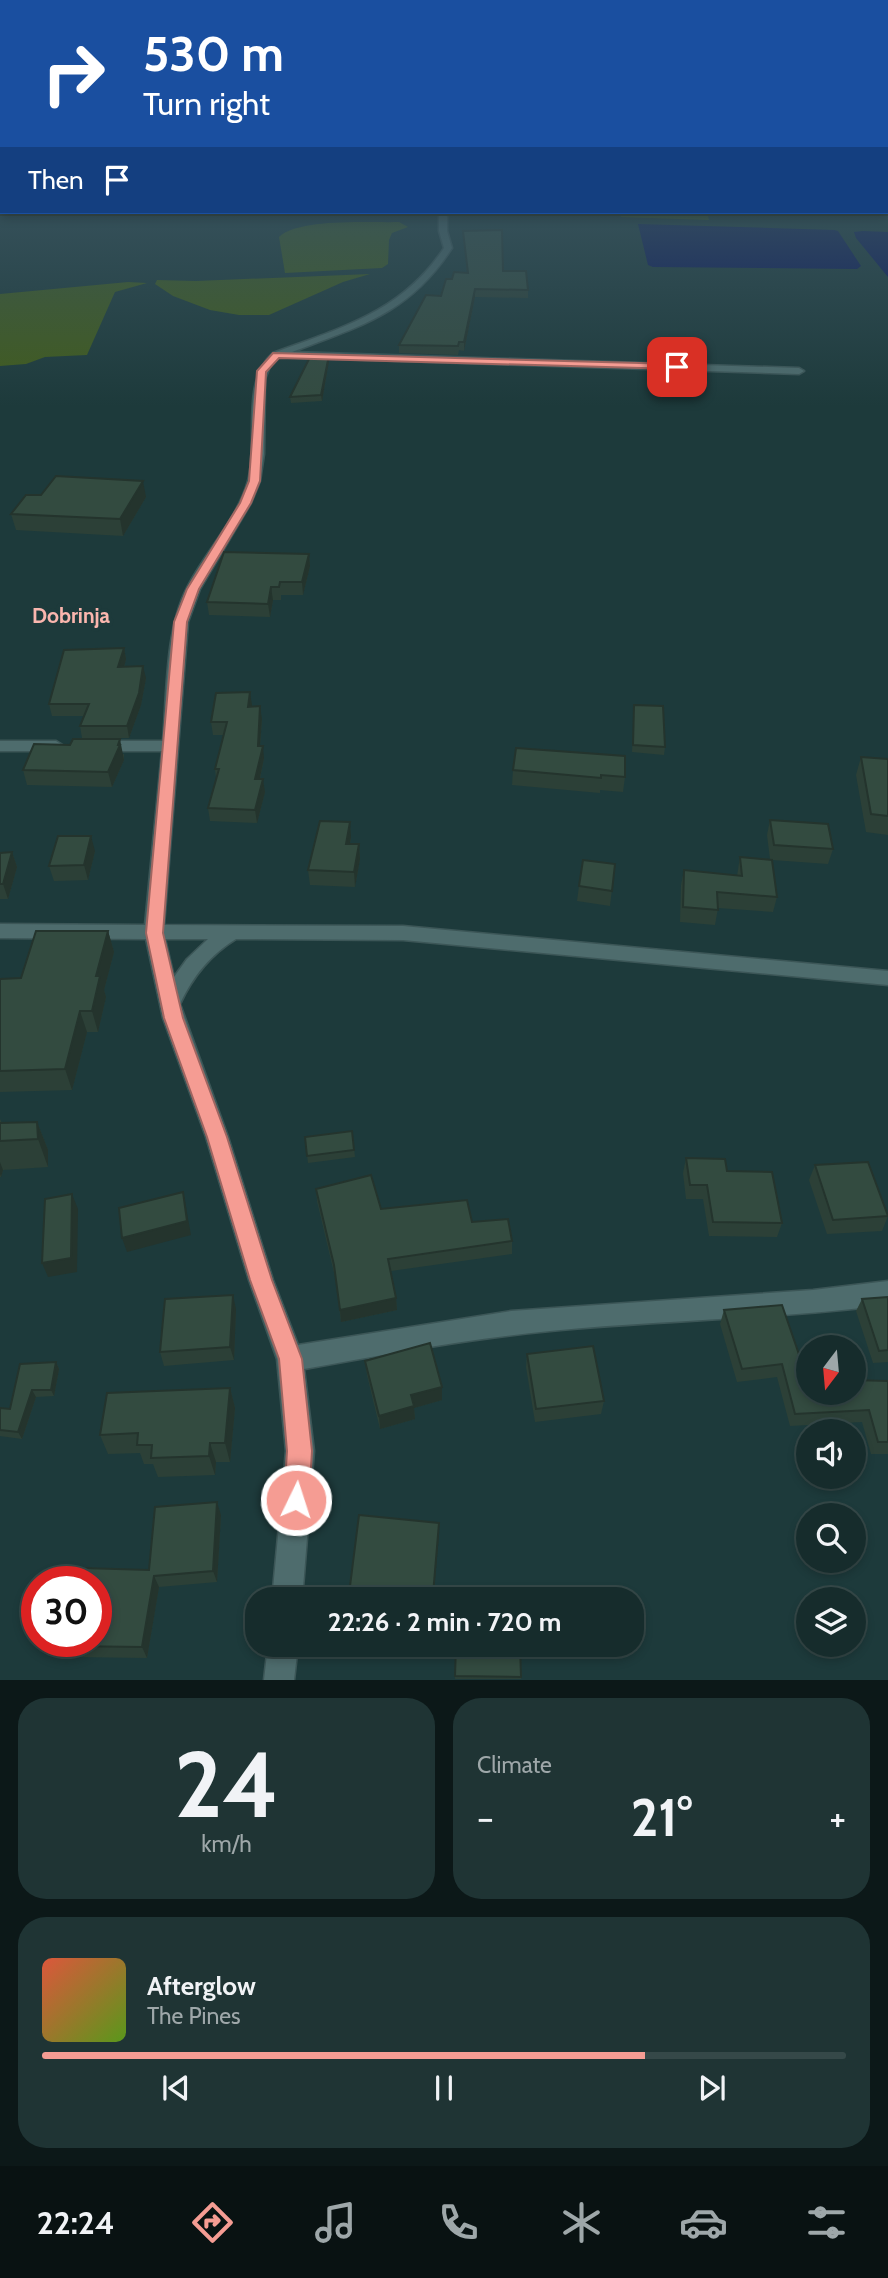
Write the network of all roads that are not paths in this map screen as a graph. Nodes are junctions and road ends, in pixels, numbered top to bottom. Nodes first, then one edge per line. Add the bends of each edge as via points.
1 (447, 249) edge
2 (276, 355) junction
3 (799, 371) dead end
4 (0, 746) edge
5 (171, 746) junction
6 (0, 931) edge
7 (154, 933) junction
8 (232, 933) junction
9 (888, 978) edge
10 (170, 1004) junction
11 (888, 1293) edge
12 (290, 1359) junction
13 (289, 1587) edge
14 (282, 1657) edge
15 (279, 1679) edge

1 - 2 street via 433,271 399,302 370,320
2 - 3 street
2 - 5 street via 260,379 254,481 193,589 181,622
4 - 5 street
5 - 7 street
6 - 7 street
7 - 8 street
7 - 10 street
8 - 9 street via 403,933
8 - 10 street via 211,944 182,978
10 - 12 street
11 - 12 street via 819,1303 460,1328
12 - 13 street via 300,1451
14 - 15 street

